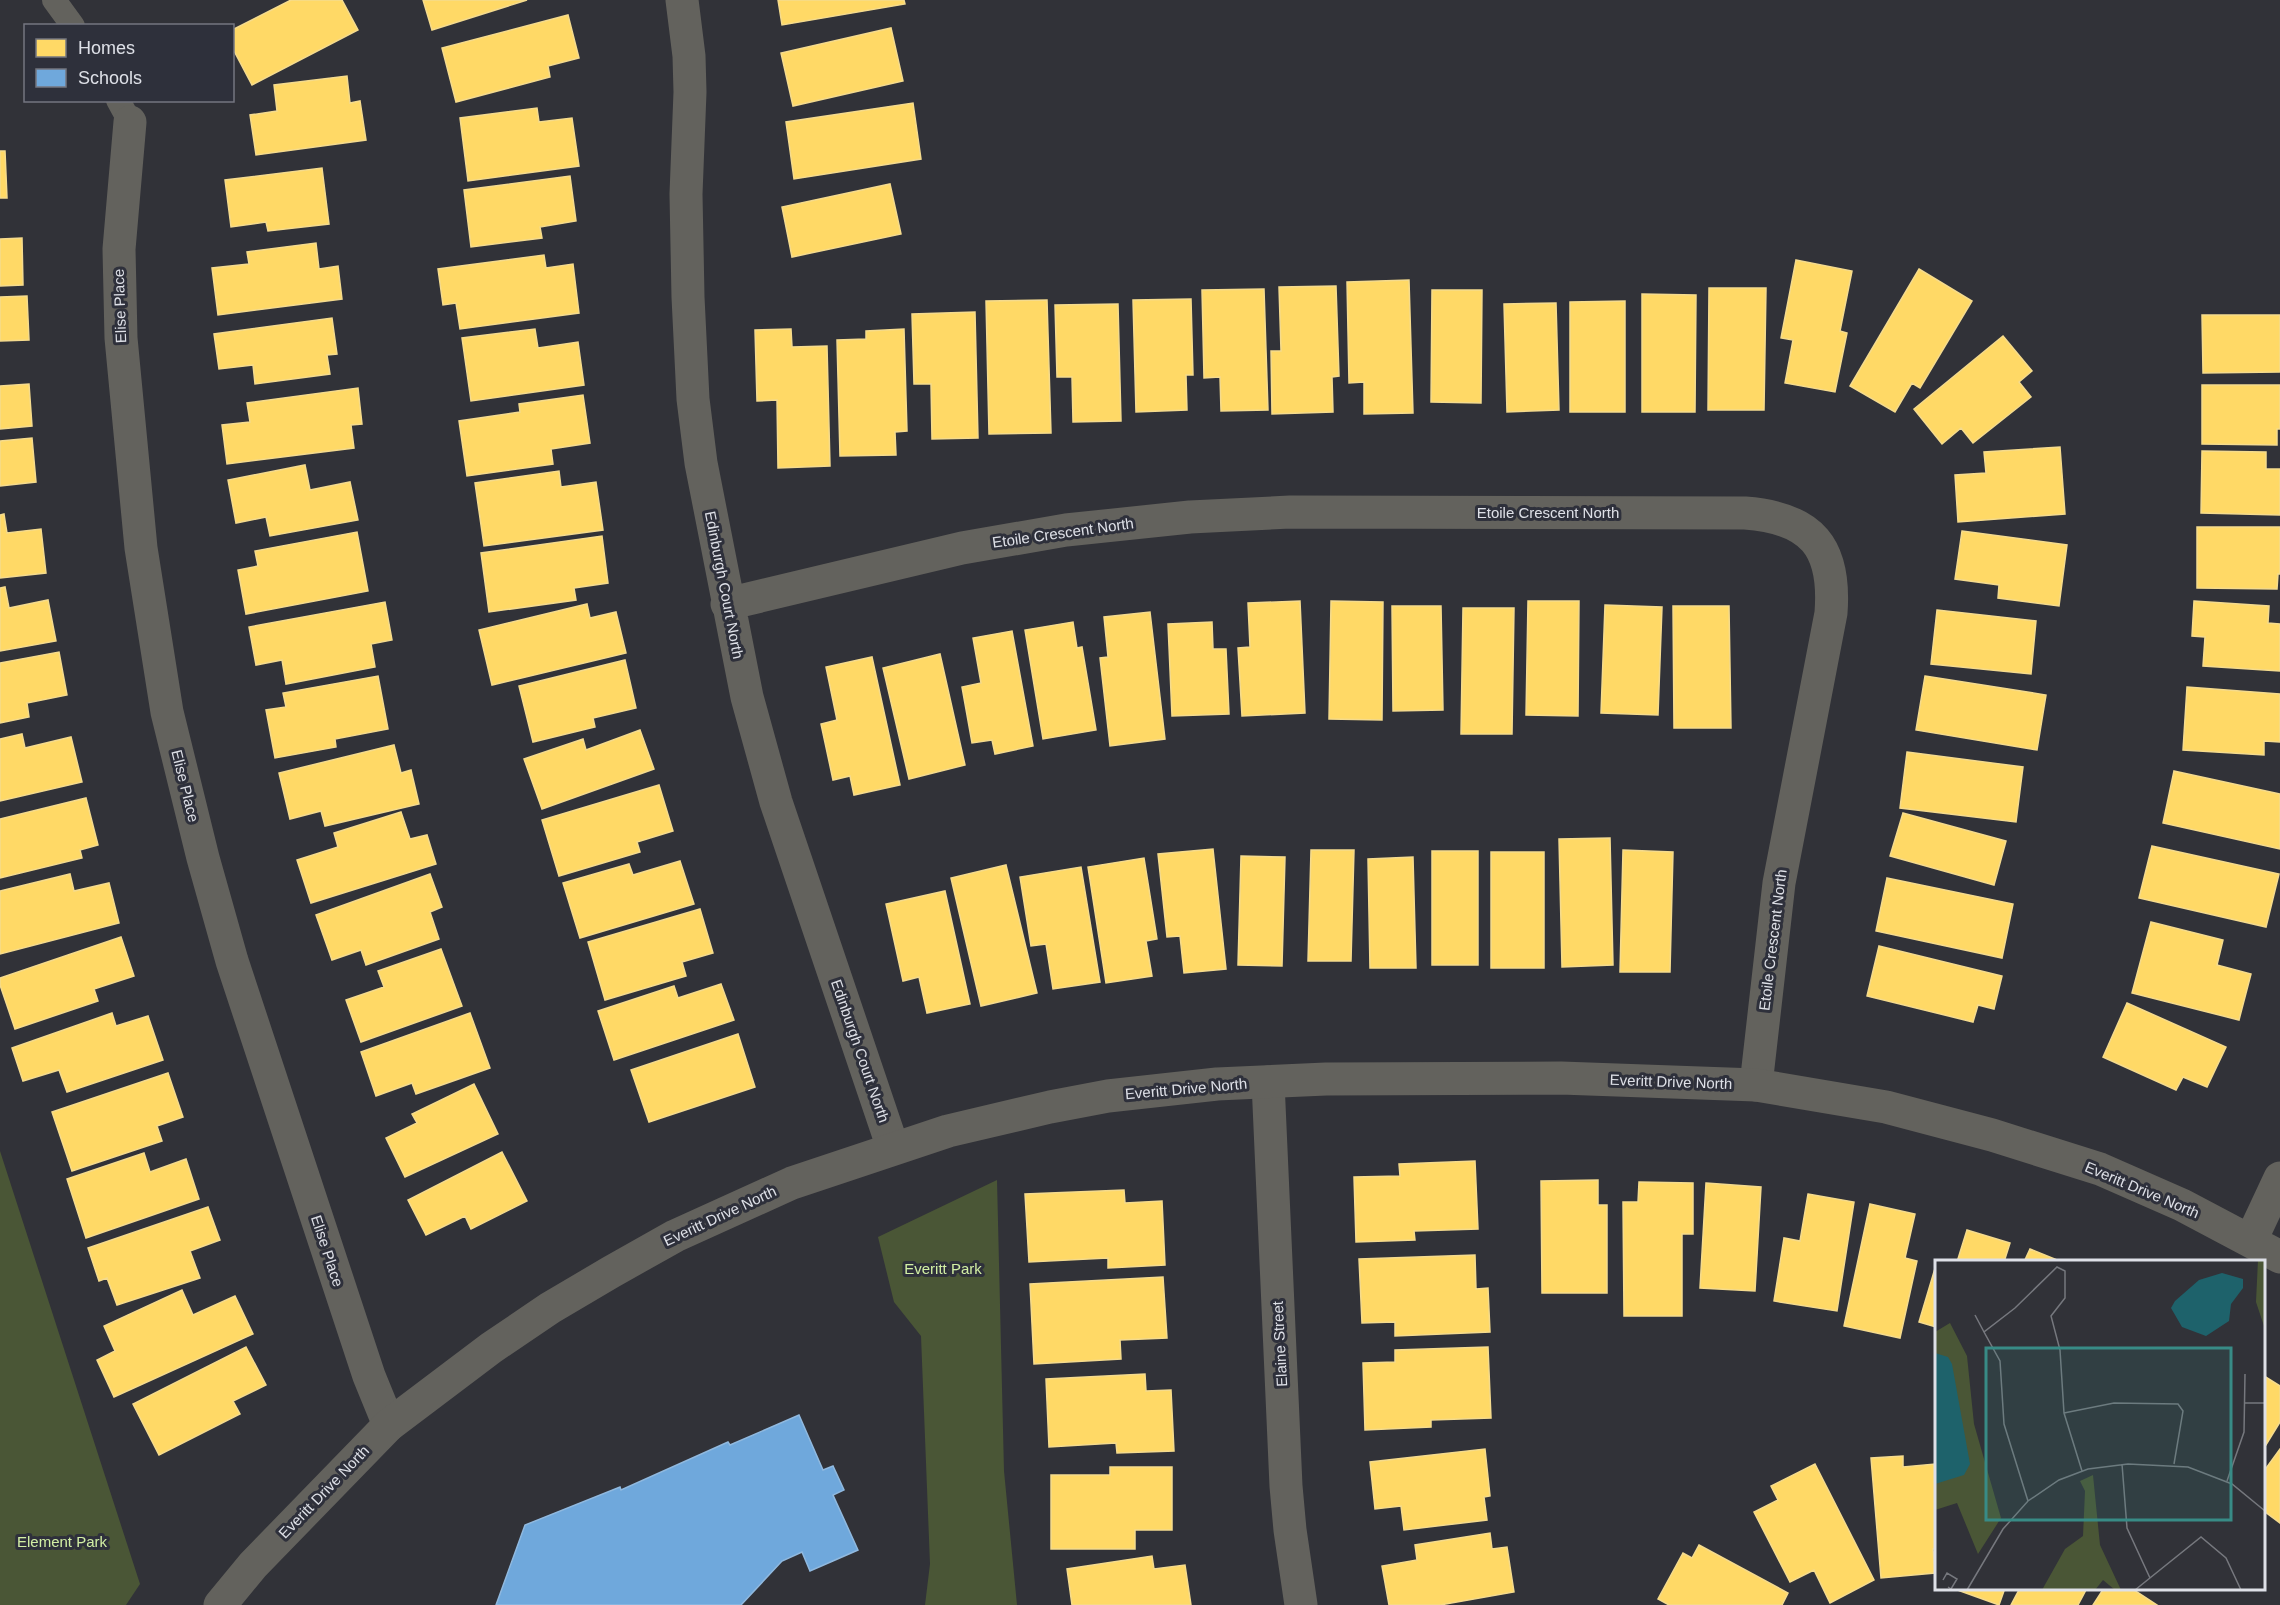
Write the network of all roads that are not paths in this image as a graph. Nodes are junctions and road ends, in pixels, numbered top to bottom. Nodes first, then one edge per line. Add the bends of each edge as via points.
1 (54, 0) edge
2 (682, 0) edge
3 (72, 24) edge
4 (124, 111) edge
5 (727, 604) junction
6 (1268, 1082) junction
7 (1756, 1085) junction
8 (893, 1149) junction
9 (2280, 1178) edge
10 (2251, 1240) junction
11 (2280, 1257) edge
12 (389, 1425) junction
13 (220, 1605) edge
14 (1301, 1605) edge

1 - 3 lane
2 - 5 street, Edinburgh Court North via 689,65 686,245 693,399
4 - 12 street, Elise Place via 119,240 125,398 141,548 167,712 232,961 369,1376
5 - 7 street, Etoile Crescent North via 962,548 1066,530 1190,517 1290,512 1733,513 1786,519 1814,540 1824,554 1833,590 1779,883
5 - 8 street, Edinburgh Court North via 776,802
6 - 7 street, Everitt Drive North via 1561,1078
6 - 8 street, Everitt Drive North via 1164,1089 1073,1102 994,1119
6 - 14 street, Elaine Street via 1286,1486
7 - 10 street, Everitt Drive North via 1886,1107 2089,1166 2182,1205
8 - 12 street, Everitt Drive North via 792,1183 675,1236 540,1315
9 - 10 street
10 - 11 street, Everitt Drive North
12 - 13 street, Everitt Drive North via 253,1564

